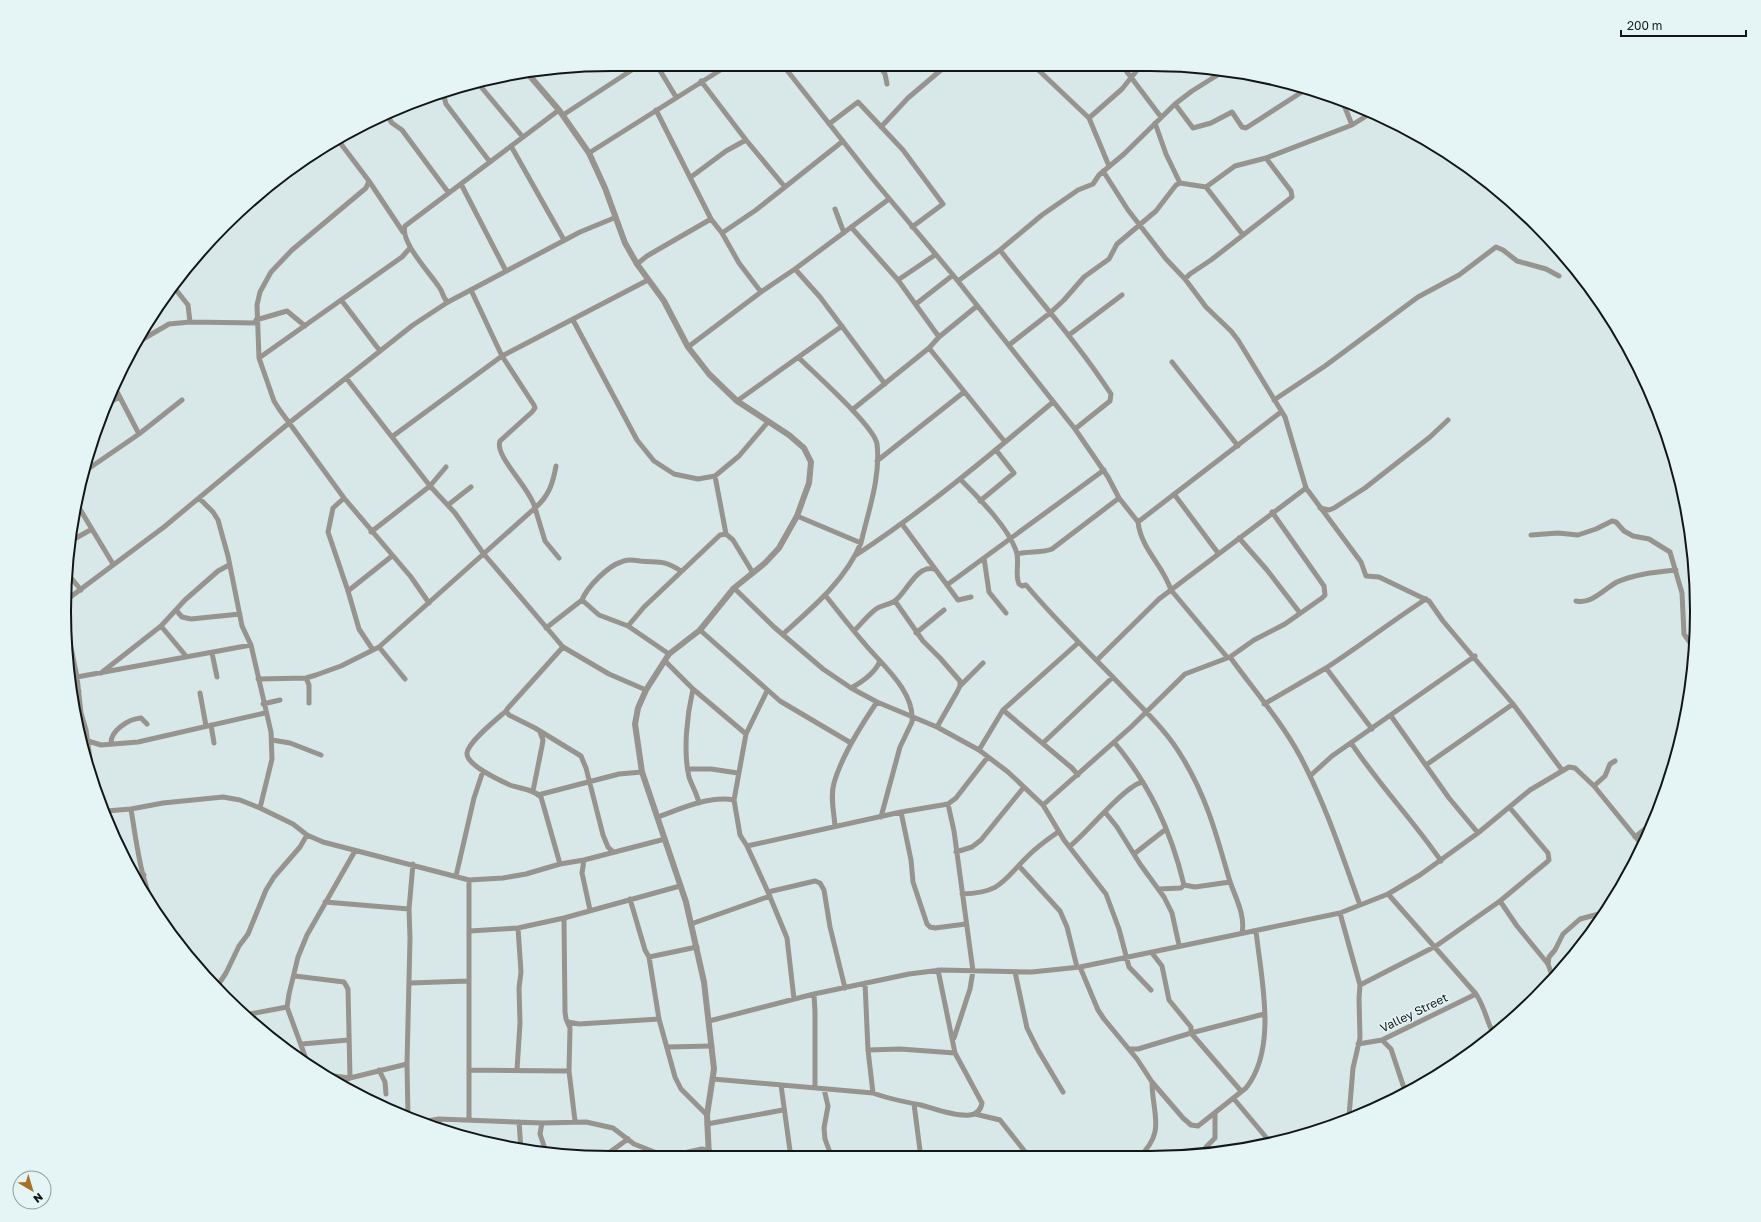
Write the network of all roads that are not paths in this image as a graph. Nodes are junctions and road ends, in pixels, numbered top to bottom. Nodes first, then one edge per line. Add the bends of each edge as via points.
1 (630, 71) edge
2 (660, 71) edge
3 (718, 71) edge
4 (787, 71) edge
5 (883, 71) edge
6 (940, 71) edge
7 (1039, 71) edge
8 (1126, 71) edge
9 (1136, 71) edge
10 (1216, 76) edge
11 (531, 77) edge
12 (1130, 77) junction
13 (702, 81) junction
14 (887, 84) dead end
15 (480, 87) edge
16 (1301, 93) edge
17 (676, 97) junction
18 (444, 98) edge
19 (1175, 104) junction
20 (1345, 108) edge
21 (656, 110) junction
22 (561, 113) junction
23 (1366, 116) edge
24 (1161, 117) junction
25 (1089, 118) junction
26 (389, 119) edge
27 (1155, 123) junction
28 (829, 124) junction
29 (1352, 125) junction
30 (881, 128) junction
31 (522, 136) junction
32 (746, 140) junction
33 (843, 141) junction
34 (340, 143) edge
35 (511, 146) junction
36 (589, 153) junction
37 (1266, 158) junction
38 (490, 162) junction
39 (1109, 166) junction
40 (1103, 171) junction
41 (691, 178) junction
42 (368, 181) junction
43 (1180, 183) junction
44 (461, 184) junction
45 (785, 187) junction
46 (1206, 187) junction
47 (448, 192) junction
48 (889, 199) junction
49 (835, 209) dead end
50 (614, 218) junction
51 (711, 219) junction
52 (1140, 225) junction
53 (851, 227) junction
54 (912, 227) junction
55 (403, 232) junction
56 (722, 233) junction
57 (844, 233) junction
58 (1243, 235) junction
59 (564, 240) junction
60 (410, 248) junction
61 (1000, 250) junction
62 (935, 255) junction
63 (637, 264) junction
64 (795, 269) junction
65 (506, 271) junction
66 (953, 275) junction
67 (1559, 276) dead end
68 (1185, 279) junction
69 (648, 280) junction
70 (898, 280) junction
71 (958, 280) junction
72 (471, 290) junction
73 (176, 292) edge
74 (761, 292) junction
75 (1122, 295) dead end
76 (342, 301) junction
77 (448, 302) junction
78 (916, 304) junction
79 (977, 306) junction
80 (1050, 314) junction
81 (573, 320) junction
82 (256, 321) junction
83 (190, 322) junction
84 (304, 326) junction
85 (842, 326) junction
86 (1069, 335) junction
87 (939, 337) junction
88 (145, 338) edge
89 (1008, 345) junction
90 (688, 347) junction
91 (929, 348) junction
92 (380, 351) junction
93 (502, 356) junction
94 (259, 358) junction
95 (799, 358) junction
96 (1172, 362) dead end
97 (347, 379) junction
98 (885, 384) junction
99 (964, 392) junction
100 (117, 393) edge
101 (119, 397) junction
102 (114, 400) edge
103 (182, 400) dead end
104 (1274, 400) junction
105 (737, 401) junction
106 (1053, 402) junction
107 (852, 410) junction
108 (1281, 412) junction
109 (1448, 420) dead end
110 (768, 422) junction
111 (289, 423) junction
112 (1075, 429) junction
113 (139, 434) junction
114 (393, 436) junction
115 (1005, 442) junction
116 (1238, 446) junction
117 (996, 450) junction
118 (876, 462) junction
119 (446, 466) dead end
120 (556, 466) dead end
121 (90, 468) edge
122 (1104, 470) junction
123 (715, 476) junction
124 (960, 479) junction
125 (430, 486) junction
126 (471, 487) dead end
127 (1306, 488) junction
128 (1174, 494) junction
129 (199, 498) junction
130 (344, 498) junction
131 (1119, 498) junction
132 (980, 501) junction
133 (448, 505) junction
134 (535, 508) junction
135 (1320, 508) junction
136 (80, 510) edge
137 (1272, 512) junction
138 (797, 516) junction
139 (1138, 522) junction
140 (902, 524) junction
141 (92, 529) junction
142 (371, 532) junction
143 (726, 534) junction
144 (1531, 534) dead end
145 (77, 537) edge
146 (1012, 538) junction
147 (1239, 538) junction
148 (861, 543) junction
149 (483, 553) junction
150 (1218, 553) junction
151 (1017, 554) junction
152 (392, 556) junction
153 (855, 556) junction
154 (559, 558) dead end
155 (984, 558) junction
156 (114, 564) junction
157 (229, 565) junction
158 (934, 569) junction
159 (1676, 570) junction
160 (681, 571) junction
161 (753, 573) junction
162 (72, 579) dead end
163 (947, 584) junction
164 (734, 588) junction
165 (80, 590) junction
166 (1171, 590) junction
167 (348, 591) junction
168 (71, 596) edge
169 (825, 596) junction
170 (971, 597) dead end
171 (1426, 599) junction
172 (582, 600) junction
173 (894, 601) junction
174 (1576, 601) dead end
175 (429, 603) junction
176 (176, 610) junction
177 (944, 610) dead end
178 (1006, 613) dead end
179 (240, 614) junction
180 (1300, 614) junction
181 (161, 626) junction
182 (628, 626) junction
183 (546, 628) junction
184 (700, 630) junction
185 (854, 631) junction
186 (916, 633) junction
187 (782, 634) junction
188 (1689, 641) edge
189 (1078, 644) junction
190 (251, 645) junction
191 (379, 647) junction
192 (563, 647) junction
193 (373, 650) junction
194 (212, 653) junction
195 (670, 654) junction
196 (186, 656) junction
197 (1475, 656) junction
198 (1229, 657) junction
199 (1097, 660) junction
200 (665, 661) junction
201 (880, 661) junction
202 (983, 663) dead end
203 (1326, 668) junction
204 (75, 671) edge
205 (100, 673) junction
206 (76, 677) junction
207 (217, 677) dead end
208 (1113, 677) junction
209 (306, 678) junction
210 (258, 679) junction
211 (405, 679) dead end
212 (960, 686) junction
213 (851, 688) junction
214 (693, 689) junction
215 (646, 690) junction
216 (78, 691) joint
217 (767, 691) junction
218 (200, 693) dead end
219 (78, 695) edge
220 (280, 700) dead end
221 (877, 702) junction
222 (309, 703) dead end
223 (263, 704) junction
224 (1264, 704) junction
225 (1513, 704) junction
226 (1003, 710) junction
227 (506, 711) junction
228 (1146, 712) junction
229 (265, 713) junction
230 (1391, 716) junction
231 (913, 717) junction
232 (147, 724) dead end
233 (209, 726) junction
234 (937, 727) junction
235 (1372, 729) junction
236 (84, 731) edge
237 (539, 731) junction
238 (746, 734) junction
239 (272, 740) junction
240 (88, 741) junction
241 (1114, 742) junction
242 (214, 743) dead end
243 (1043, 743) junction
244 (111, 744) junction
245 (852, 744) junction
246 (1352, 744) junction
247 (979, 750) junction
248 (89, 752) edge
249 (321, 755) dead end
250 (987, 758) junction
251 (1615, 761) dead end
252 (1426, 765) junction
253 (689, 769) junction
254 (1562, 770) junction
255 (483, 771) junction
256 (642, 772) junction
257 (738, 773) junction
258 (1078, 775) junction
259 (1310, 776) junction
260 (589, 782) junction
261 (1143, 782) junction
262 (1594, 786) junction
263 (1024, 787) junction
264 (533, 791) junction
265 (538, 795) junction
266 (734, 800) junction
267 (699, 803) junction
268 (948, 804) junction
269 (1044, 806) junction
270 (260, 808) junction
271 (1510, 808) junction
272 (131, 809) junction
273 (109, 811) edge
274 (901, 812) junction
275 (1105, 812) junction
276 (658, 817) junction
277 (881, 817) junction
278 (835, 826) junction
279 (1166, 829) junction
280 (1643, 830) edge
281 (1058, 832) junction
282 (1478, 833) junction
283 (307, 835) junction
284 (1635, 837) junction
285 (665, 839) junction
286 (1638, 841) edge
287 (747, 846) junction
288 (1070, 846) junction
289 (355, 851) junction
290 (613, 852) junction
291 (956, 852) junction
292 (1134, 854) junction
293 (584, 860) junction
294 (1441, 861) junction
295 (413, 864) junction
296 (560, 864) junction
297 (1019, 866) junction
298 (144, 875) junction
299 (140, 876) edge
300 (456, 876) junction
301 (469, 880) junction
302 (1230, 882) junction
303 (1184, 885) junction
304 (680, 886) junction
305 (148, 889) edge
306 (1159, 889) junction
307 (769, 894) junction
308 (962, 894) junction
309 (1388, 894) junction
310 (630, 899) junction
311 (1500, 901) junction
312 (325, 902) junction
313 (1360, 905) junction
314 (408, 910) junction
315 (590, 910) junction
316 (1340, 913) junction
317 (1596, 915) edge
318 (564, 918) junction
319 (691, 924) junction
320 (966, 924) junction
321 (518, 928) junction
322 (470, 931) junction
323 (1256, 931) junction
324 (1242, 933) junction
325 (1179, 946) junction
326 (1436, 946) junction
327 (697, 947) junction
328 (1152, 953) junction
329 (649, 957) junction
330 (1126, 959) junction
331 (1548, 964) junction
332 (1079, 967) junction
333 (938, 970) junction
334 (973, 971) junction
335 (1015, 972) junction
336 (1551, 972) edge
337 (295, 976) junction
338 (468, 981) junction
339 (219, 982) edge
340 (410, 983) junction
341 (865, 983) junction
342 (1360, 985) junction
343 (845, 988) junction
344 (1151, 990) dead end
345 (814, 994) junction
346 (1476, 994) junction
347 (794, 999) junction
348 (287, 1007) junction
349 (251, 1014) edge
350 (1264, 1014) junction
351 (659, 1019) junction
352 (709, 1020) junction
353 (568, 1022) junction
354 (1491, 1029) edge
355 (1191, 1033) junction
356 (348, 1040) junction
357 (953, 1040) junction
358 (1382, 1040) junction
359 (302, 1044) junction
360 (1358, 1044) junction
361 (712, 1046) junction
362 (667, 1047) junction
363 (1128, 1048) junction
364 (868, 1050) junction
365 (955, 1053) junction
366 (306, 1056) edge
367 (407, 1064) junction
368 (379, 1070) junction
369 (470, 1070) junction
370 (517, 1070) junction
371 (569, 1071) junction
372 (337, 1076) edge
373 (350, 1078) junction
374 (713, 1079) junction
375 (344, 1081) edge
376 (1152, 1082) junction
377 (781, 1086) junction
378 (1404, 1087) edge
379 (815, 1088) junction
380 (824, 1089) junction
381 (1063, 1092) dead end
382 (1241, 1092) junction
383 (873, 1093) junction
384 (386, 1094) dead end
385 (1234, 1099) junction
386 (914, 1104) junction
387 (783, 1110) junction
388 (408, 1111) edge
389 (1215, 1113) junction
390 (1348, 1113) edge
391 (975, 1114) junction
392 (706, 1115) junction
393 (439, 1119) junction
394 (469, 1119) junction
395 (432, 1120) edge
396 (575, 1121) junction
397 (519, 1122) junction
398 (439, 1123) edge
399 (542, 1123) junction
400 (707, 1124) junction
401 (1267, 1138) edge
402 (628, 1140) junction
403 (521, 1143) edge
404 (544, 1146) edge
405 (1206, 1148) edge
406 (1147, 1150) edge
407 (612, 1151) edge
408 (652, 1151) edge
409 (693, 1151) edge
410 (705, 1151) edge
411 (710, 1151) edge
412 (790, 1151) edge
413 (829, 1151) edge
414 (920, 1151) edge
415 (1024, 1151) edge

1 - 22 street
2 - 17 street
3 - 13 street
4 - 28 street
5 - 14 street
6 - 30 street via 908,98
7 - 25 street
8 - 12 street
9 - 12 street
10 - 19 street
11 - 22 street
12 - 24 street
12 - 25 street via 1110,100
13 - 17 street
13 - 32 street
15 - 31 street
16 - 19 street via 1246,128 1232,112 1211,123 1193,128
17 - 21 street
18 - 38 street via 446,104
19 - 24 street
20 - 29 street
21 - 36 street
21 - 41 street
22 - 31 street
22 - 36 street
23 - 29 street
24 - 27 street
25 - 39 street
26 - 47 street via 402,130
27 - 39 street
27 - 43 street
28 - 30 street via 858,102
28 - 33 street
29 - 37 street
30 - 54 street via 903,150 943,204
31 - 35 street
32 - 41 street via 726,151
32 - 45 street
33 - 45 street
33 - 48 street
34 - 42 street
35 - 38 street
35 - 59 street
36 - 50 street via 605,188
37 - 46 street via 1230,168
37 - 58 street via 1293,195
38 - 44 street
39 - 40 street
40 - 52 street
40 - 61 street via 1093,184 1078,190 1048,210
41 - 51 street
42 - 55 street
42 - 82 street via 366,188 292,250 271,272 256,305
43 - 46 street
43 - 52 street
44 - 47 street
44 - 65 street
45 - 56 street
46 - 58 street
47 - 55 street via 409,222
48 - 53 street
48 - 54 street
49 - 57 street
50 - 59 street
50 - 63 street
51 - 56 street
51 - 63 street
52 - 68 street
52 - 80 street via 1117,244 1109,259 1084,277
53 - 57 street
53 - 70 street
54 - 62 street
55 - 60 street
56 - 74 street via 739,263
57 - 64 street
58 - 68 street
59 - 65 street
60 - 76 street via 402,257
60 - 77 street
61 - 71 street
61 - 80 street
62 - 66 street
62 - 70 street
63 - 69 street
64 - 74 street
64 - 85 street
65 - 72 street
66 - 71 street
66 - 78 street
67 - 104 street via 1546,269 1517,261 1496,247 1458,275 1418,297 1325,366
68 - 104 street via 1206,307 1231,331
69 - 81 street
69 - 90 street via 664,302
70 - 78 street
71 - 79 street
72 - 77 street
72 - 93 street
73 - 83 street via 188,305
74 - 90 street
75 - 86 street
76 - 84 street
76 - 92 street
77 - 92 street
78 - 87 street
79 - 87 street
79 - 89 street
80 - 86 street
80 - 89 street
81 - 93 street
81 - 123 street via 637,440 654,461 674,474 698,479
82 - 83 street
82 - 84 street via 287,311
82 - 94 street
83 - 88 street via 169,324
84 - 94 street
85 - 95 street
85 - 98 street
86 - 112 street via 1112,397 1110,402
87 - 91 street
89 - 106 street
90 - 105 street via 709,374
91 - 98 street
91 - 99 street
92 - 97 street
93 - 114 street
93 - 134 street via 535,408 500,441 500,451 526,488
94 - 111 street via 274,401
95 - 105 street
95 - 107 street
96 - 116 street
97 - 111 street
97 - 114 street
98 - 107 street
99 - 115 street
99 - 118 street
100 - 101 street
101 - 102 street
101 - 113 street
103 - 113 street
104 - 108 street
105 - 110 street
106 - 112 street
106 - 115 street
107 - 118 street via 877,443
108 - 116 street
108 - 127 street via 1285,417
109 - 135 street via 1365,488 1332,509
110 - 123 street via 739,456
110 - 138 street via 804,448 811,462 809,483
111 - 129 street
111 - 130 street
112 - 122 street
113 - 121 street
114 - 125 street
115 - 117 street
116 - 128 street
117 - 124 street
117 - 132 street via 1014,473
118 - 148 street via 876,477
119 - 125 street
120 - 134 street via 550,491
122 - 131 street
122 - 146 street
123 - 143 street
124 - 132 street
124 - 140 street
125 - 133 street
125 - 142 street
126 - 133 street
127 - 135 street
127 - 137 street
128 - 139 street
128 - 150 street
129 - 156 street via 164,528
129 - 157 street via 218,520
130 - 142 street
130 - 167 street via 333,508 328,532
131 - 139 street
131 - 151 street via 1052,549
132 - 146 street
133 - 149 street
134 - 149 street
134 - 154 street via 547,544
135 - 171 street via 1360,562 1366,576 1379,577
136 - 141 street
137 - 147 street
137 - 180 street via 1324,586 1322,598
138 - 148 street
138 - 161 street via 779,548
139 - 166 street via 1141,538
140 - 153 street
140 - 158 street
141 - 145 street
141 - 156 street
142 - 152 street
143 - 160 street via 716,538
143 - 161 street via 733,540
144 - 159 street via 1558,532 1578,535 1609,521 1614,522 1624,532 1649,539 1671,553
146 - 151 street
146 - 155 street
147 - 150 street
147 - 180 street
148 - 153 street
149 - 175 street
149 - 183 street
150 - 166 street
151 - 189 street via 1019,584 1026,585
152 - 167 street
152 - 175 street
153 - 169 street
155 - 163 street
155 - 178 street via 989,592
156 - 165 street
157 - 176 street via 218,571
157 - 179 street
158 - 163 street
158 - 173 street via 922,571
159 - 174 street via 1655,572 1619,581 1588,601
159 - 188 street via 1682,593 1684,634
160 - 172 street via 656,560 620,562 590,586
160 - 182 street
161 - 164 street
162 - 165 street
163 - 170 street via 958,600
164 - 184 street
164 - 187 street
165 - 168 street
166 - 198 street
166 - 199 street via 1150,606
167 - 193 street via 359,629
169 - 185 street
169 - 187 street
171 - 197 street
171 - 203 street
172 - 182 street via 598,615
172 - 183 street
173 - 185 street via 878,608
173 - 186 street
175 - 191 street
176 - 179 street via 182,616 191,619
176 - 181 street
177 - 186 street
179 - 190 street via 242,626
180 - 198 street
181 - 196 street
181 - 205 street
182 - 195 street
183 - 192 street
184 - 195 street
184 - 217 street
185 - 201 street
186 - 212 street via 955,674
187 - 213 street
189 - 199 street
189 - 226 street
190 - 194 street
190 - 210 street
191 - 193 street
191 - 211 street
192 - 215 street via 609,674
192 - 227 street
193 - 209 street via 341,666
194 - 196 street
194 - 207 street
195 - 200 street
196 - 205 street
197 - 225 street
197 - 230 street
198 - 224 street
198 - 228 street via 1186,674
199 - 208 street
200 - 214 street
200 - 215 street
201 - 213 street via 873,672
201 - 231 street via 906,696
202 - 212 street
203 - 224 street
203 - 235 street
204 - 206 street
205 - 206 street
206 - 216 street
208 - 228 street
208 - 243 street
209 - 210 street
209 - 222 street via 310,685
210 - 223 street
212 - 234 street
213 - 221 street
214 - 238 street
214 - 253 street via 686,726
215 - 256 street via 638,708 635,724
216 - 219 street
217 - 238 street
217 - 245 street via 793,710
218 - 233 street
220 - 223 street
221 - 231 street
221 - 245 street
223 - 229 street
224 - 259 street via 1299,755
225 - 252 street
225 - 254 street
226 - 243 street
226 - 247 street
227 - 237 street
227 - 255 street via 468,749 469,759
228 - 241 street
228 - 302 street via 1166,733 1205,799
229 - 233 street
229 - 239 street
230 - 235 street
230 - 252 street
231 - 234 street
231 - 277 street via 897,758
232 - 244 street via 141,718 132,720 113,734
233 - 242 street
233 - 244 street via 143,741
234 - 247 street
235 - 246 street
236 - 240 street
237 - 260 street via 581,756
237 - 264 street via 543,740
238 - 257 street
239 - 249 street via 290,743
239 - 270 street via 272,759
240 - 244 street via 101,745
240 - 248 street
241 - 258 street
241 - 261 street
243 - 258 street
245 - 278 street via 834,783 832,794
246 - 259 street via 1332,756
246 - 294 street
247 - 250 street
250 - 263 street
250 - 268 street via 956,798
251 - 262 street
252 - 282 street
253 - 257 street
253 - 267 street
254 - 262 street via 1575,768
254 - 271 street via 1530,790
255 - 264 street via 510,784
255 - 300 street
256 - 260 street via 619,774
256 - 276 street
257 - 266 street
258 - 269 street
259 - 313 street
260 - 265 street
260 - 290 street via 603,835
261 - 275 street
261 - 279 street
262 - 284 street
263 - 269 street
263 - 291 street via 981,840 972,847
264 - 265 street
265 - 296 street via 543,800
266 - 267 street via 722,799
266 - 287 street via 737,825
267 - 276 street
268 - 274 street
268 - 291 street
269 - 281 street
270 - 272 street via 240,800 213,797
270 - 283 street via 293,824
271 - 282 street
271 - 311 street via 1546,850 1549,857 1545,864
272 - 273 street
272 - 298 street
274 - 277 street
274 - 320 street via 913,882 927,924 935,928
275 - 288 street
275 - 292 street
276 - 285 street
277 - 278 street
278 - 287 street
279 - 292 street
279 - 303 street
280 - 284 street
281 - 288 street
281 - 297 street via 1037,847
282 - 294 street
283 - 289 street
283 - 339 street via 270,884 248,934
284 - 286 street
285 - 290 street
285 - 304 street
287 - 307 street
288 - 330 street via 1106,894 1119,929
289 - 295 street
289 - 312 street
290 - 293 street
291 - 308 street
292 - 306 street
293 - 296 street
293 - 315 street via 582,873
294 - 309 street
295 - 300 street
295 - 314 street
296 - 301 street via 503,878
297 - 308 street via 995,889
297 - 332 street via 1060,911
298 - 299 street
298 - 305 street
300 - 301 street
301 - 322 street
302 - 303 street via 1195,887
302 - 324 street via 1243,917
303 - 306 street via 1181,888
304 - 310 street
304 - 319 street
306 - 325 street via 1172,913
307 - 319 street
307 - 343 street via 815,882 820,883 824,890
307 - 347 street via 787,938
308 - 320 street
309 - 313 street
309 - 326 street
310 - 315 street
310 - 329 street
311 - 326 street
311 - 331 street
312 - 314 street
312 - 337 street via 298,957
313 - 316 street
314 - 340 street
315 - 318 street
316 - 323 street
316 - 342 street
317 - 331 street via 1579,919 1563,934 1549,957
318 - 321 street
318 - 353 street via 565,1012
319 - 327 street
320 - 334 street
321 - 322 street
321 - 370 street via 521,972
322 - 338 street
323 - 324 street
323 - 350 street
324 - 325 street
325 - 328 street
326 - 342 street
326 - 346 street
327 - 329 street
327 - 352 street
328 - 330 street
328 - 355 street via 1162,966 1169,1000 1189,1024
329 - 351 street
330 - 332 street
330 - 344 street via 1138,978
331 - 336 street
332 - 335 street
332 - 363 street via 1098,1010
333 - 334 street
333 - 341 street
333 - 357 street
334 - 335 street
334 - 357 street via 970,989
335 - 381 street via 1027,1028
337 - 348 street
337 - 356 street via 344,982 348,989
338 - 340 street
338 - 369 street
340 - 367 street
341 - 343 street
341 - 364 street
342 - 360 street via 1361,1024
343 - 345 street
345 - 347 street
345 - 379 street
346 - 354 street via 1486,1010
346 - 358 street, Valley Street
347 - 352 street
348 - 349 street
348 - 359 street
350 - 355 street
350 - 382 street via 1265,1030 1260,1061 1252,1081
351 - 353 street via 579,1024
351 - 362 street
352 - 361 street
353 - 371 street via 571,1047
355 - 363 street via 1138,1049
355 - 382 street
356 - 359 street
356 - 373 street
357 - 365 street
358 - 360 street, Valley Street
358 - 378 street via 1391,1049
359 - 366 street
360 - 390 street
361 - 362 street
361 - 374 street
362 - 392 street via 681,1089
363 - 376 street
364 - 365 street via 900,1049
364 - 383 street
365 - 391 street via 982,1103
367 - 368 street
367 - 388 street
368 - 373 street
368 - 384 street via 385,1082
369 - 370 street
369 - 394 street
370 - 371 street
371 - 396 street
372 - 373 street
373 - 375 street
374 - 377 street
374 - 392 street
376 - 389 street via 1191,1125 1198,1126
376 - 406 street via 1158,1122
377 - 379 street
377 - 387 street
379 - 380 street
380 - 383 street
380 - 413 street via 828,1106 825,1139
382 - 385 street
383 - 386 street
385 - 389 street
385 - 401 street
386 - 391 street via 969,1116
386 - 414 street
387 - 400 street
387 - 412 street
389 - 405 street via 1215,1138
391 - 415 street via 1000,1120
392 - 400 street
393 - 394 street
393 - 395 street
393 - 398 street
394 - 397 street
396 - 399 street
396 - 402 street via 604,1125 618,1131
397 - 399 street
397 - 403 street
399 - 404 street via 540,1134
400 - 411 street
402 - 407 street
402 - 408 street
409 - 410 street

